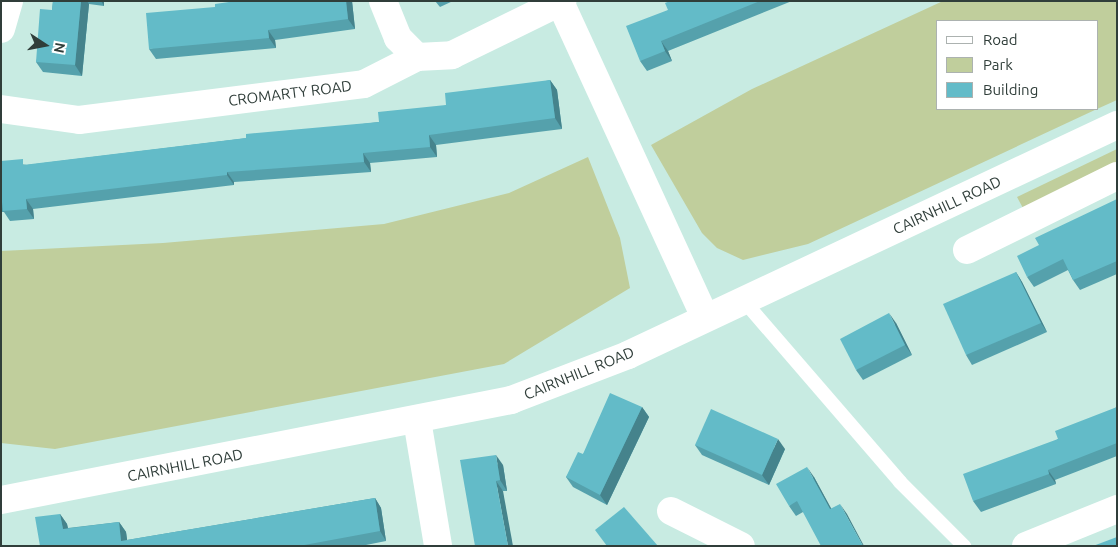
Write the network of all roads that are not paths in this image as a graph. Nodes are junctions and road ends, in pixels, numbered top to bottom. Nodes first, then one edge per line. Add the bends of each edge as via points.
1 (9, 1) edge
2 (383, 1) edge
3 (561, 2) edge
4 (1, 29) edge
5 (417, 56) junction
6 (1, 109) edge
7 (1117, 125) edge
8 (1117, 176) edge
9 (966, 250) dead end
10 (744, 301) junction
11 (705, 317) junction
12 (417, 420) junction
13 (1, 500) edge
14 (1117, 509) edge
15 (671, 512) dead end
16 (438, 546) edge
17 (741, 546) edge
18 (964, 546) edge
19 (1026, 546) edge

1 - 4 street
2 - 5 street via 398,38
3 - 5 street, CROMARTY ROAD via 452,55
3 - 11 street
5 - 6 street, CROMARTY ROAD via 364,84 79,120
7 - 10 street, CAIRNHILL ROAD
8 - 9 street
10 - 11 street, CAIRNHILL ROAD
10 - 18 lane via 900,482
11 - 12 street, CAIRNHILL ROAD via 628,355 512,400
12 - 13 street, CAIRNHILL ROAD
12 - 16 street
14 - 19 street
15 - 17 street

